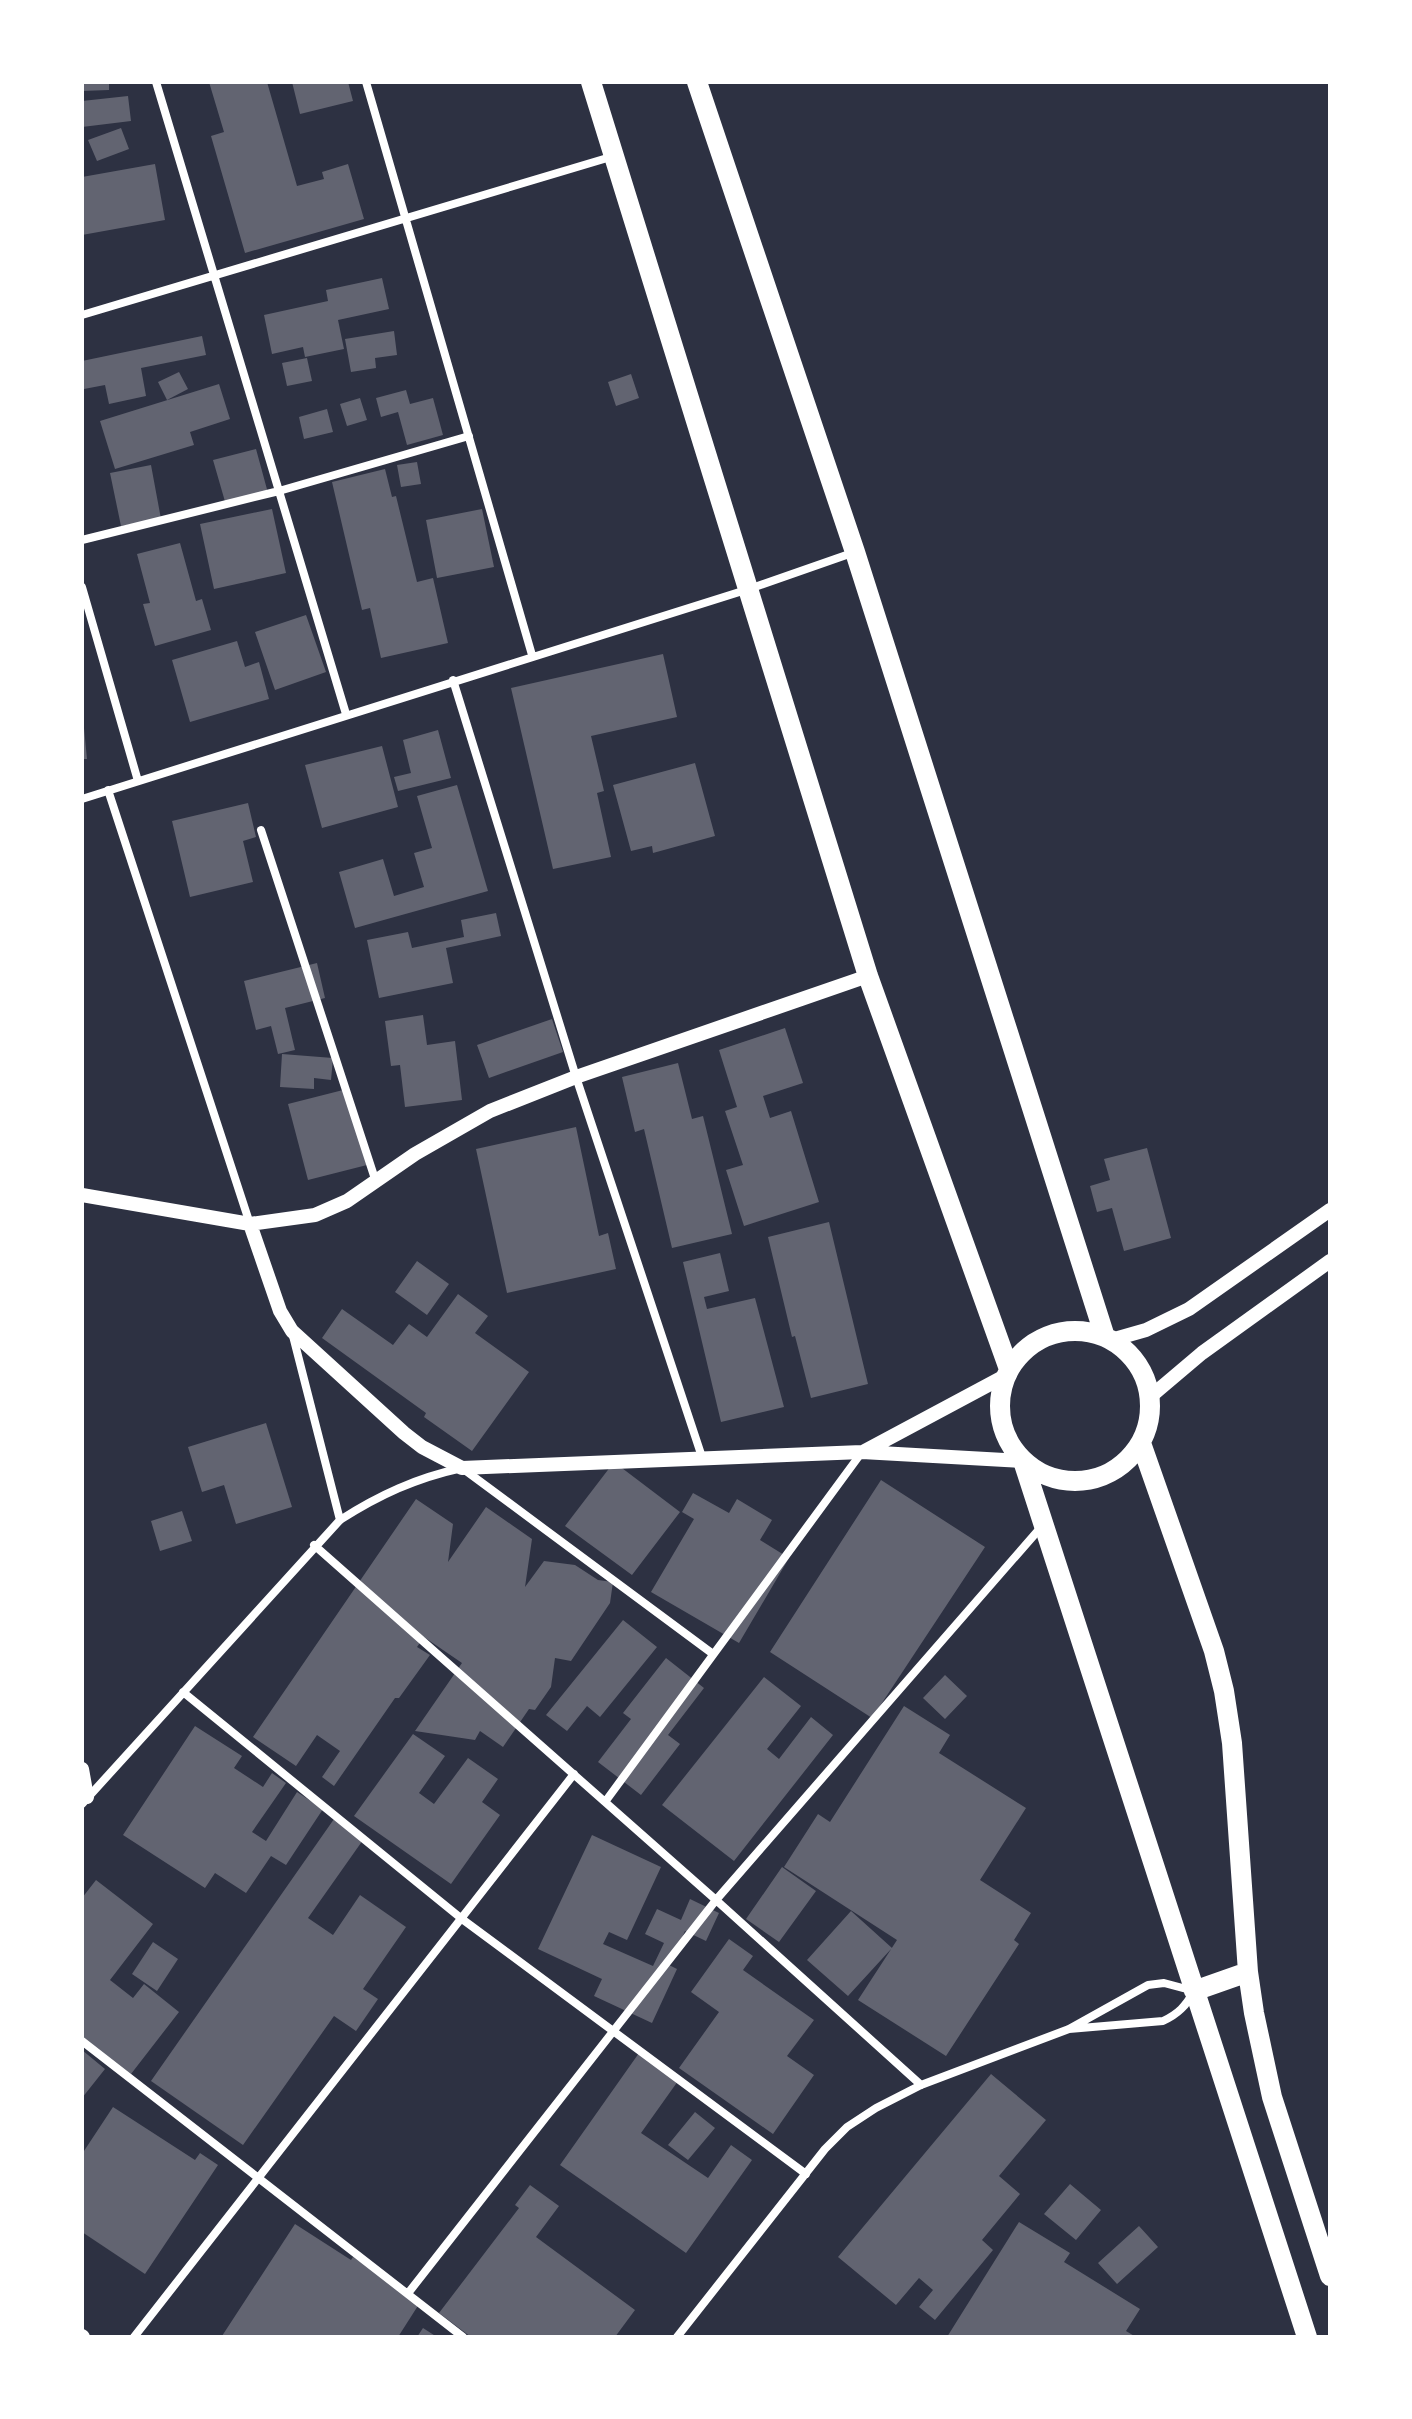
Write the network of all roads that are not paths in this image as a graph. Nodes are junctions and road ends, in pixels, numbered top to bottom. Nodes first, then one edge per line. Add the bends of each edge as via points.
1 (156, 82) edge
2 (366, 82) edge
3 (591, 82) edge
4 (697, 82) edge
5 (615, 156) junction
6 (407, 218) junction
7 (214, 276) junction
8 (82, 315) edge
9 (469, 436) junction
10 (279, 491) junction
11 (82, 540) edge
12 (855, 552) junction
13 (82, 587) edge
14 (749, 589) junction
15 (532, 655) junction
16 (453, 680) junction
17 (346, 714) junction
18 (138, 781) junction
19 (108, 790) junction
20 (82, 799) edge
21 (261, 830) dead end
22 (868, 976) junction
23 (576, 1077) junction
24 (376, 1182) junction
25 (82, 1195) edge
26 (1330, 1210) edge
27 (250, 1224) junction
28 (1330, 1261) edge
29 (292, 1331) junction
30 (1108, 1338) junction
31 (1007, 1372) junction
32 (1150, 1397) junction
33 (1141, 1443) junction
34 (862, 1452) junction
35 (702, 1457) junction
36 (1022, 1461) junction
37 (462, 1468) junction
38 (340, 1520) junction
39 (1043, 1524) junction
40 (314, 1545) junction
41 (713, 1654) junction
42 (183, 1692) junction
43 (82, 1769) edge
44 (574, 1774) junction
45 (85, 1801) edge
46 (605, 1802) junction
47 (716, 1900) junction
48 (462, 1919) junction
49 (1248, 1972) junction
50 (1194, 1991) junction
51 (1069, 2029) junction
52 (612, 2031) junction
53 (82, 2041) edge
54 (921, 2085) junction
55 (806, 2174) junction
56 (260, 2177) junction
57 (1330, 2276) edge
58 (409, 2292) junction
59 (134, 2337) edge
60 (463, 2337) edge
61 (677, 2337) edge
62 (1307, 2337) edge

1 - 7 street
2 - 6 street
3 - 5 main road
4 - 12 main road
5 - 6 street
5 - 14 main road
6 - 7 street
6 - 9 street
7 - 8 street
7 - 10 street
9 - 10 street
9 - 15 street
10 - 11 street
10 - 17 street
12 - 14 street
12 - 30 main road
13 - 18 street
14 - 15 street
14 - 22 main road
15 - 16 street
16 - 17 street
16 - 23 street
17 - 18 street
18 - 19 street
19 - 20 street
19 - 27 street
21 - 24 street
22 - 23 street
22 - 31 main road
23 - 24 street via 490,1111
23 - 35 street
24 - 27 street via 315,1215
25 - 27 street
26 - 30 street via 1189,1309 1146,1330
27 - 29 street
28 - 32 street
29 - 37 street via 404,1433
29 - 38 street
30 - 31 main road via 1084,1331 1040,1338
30 - 32 main road via 1137,1363
31 - 34 street
31 - 36 main road via 999,1398 1000,1421
32 - 33 main road
33 - 36 main road via 1127,1461 1087,1480 1064,1481
33 - 49 main road via 1224,1691
34 - 35 street
34 - 36 street
34 - 41 street
35 - 37 street
36 - 39 main road
37 - 38 street via 403,1485
37 - 41 street
38 - 40 street
39 - 47 street
39 - 50 main road
40 - 42 street
40 - 44 street
41 - 46 street
42 - 45 street
42 - 48 street
43 - 45 street
44 - 46 street
44 - 48 street
46 - 47 street
47 - 52 street
47 - 54 street
48 - 52 street
48 - 56 street
49 - 50 main road
49 - 57 main road via 1272,2097
50 - 51 street via 1164,1983 1148,1985
50 - 51 street via 1176,2015 1163,2021
50 - 62 main road
51 - 54 street
52 - 55 street
52 - 58 street
53 - 56 street
54 - 55 street via 847,2127
55 - 61 street
56 - 58 street
56 - 59 street
58 - 60 street

